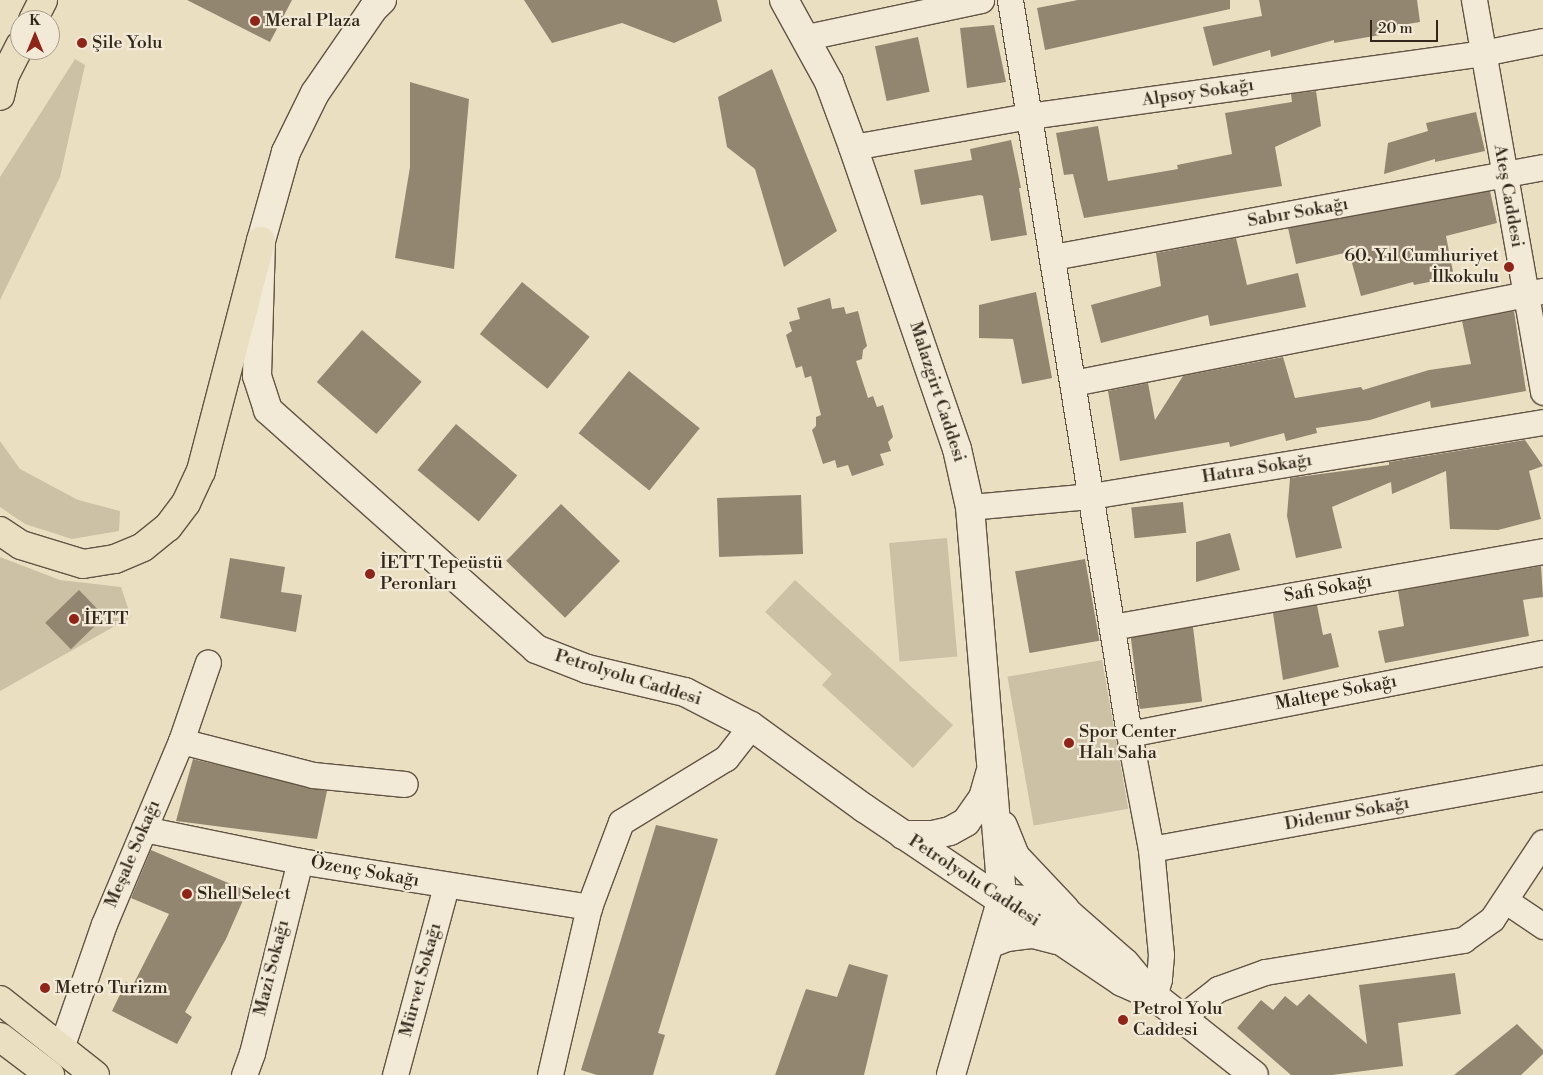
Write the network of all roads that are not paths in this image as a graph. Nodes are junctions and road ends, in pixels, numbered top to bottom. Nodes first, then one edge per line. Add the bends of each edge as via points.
1 (382, 0) edge
2 (784, 0) edge
3 (981, 0) edge
4 (1010, 0) edge
5 (1474, 0) edge
6 (806, 38) junction
7 (1543, 40) edge
8 (1483, 53) junction
9 (14, 60) edge
10 (2, 85) edge
11 (1029, 116) junction
12 (853, 147) junction
13 (1543, 167) edge
14 (1505, 175) junction
15 (261, 241) junction
16 (1053, 257) junction
17 (1534, 293) edge
18 (1073, 383) junction
19 (1543, 392) edge
20 (1543, 422) edge
21 (1091, 496) junction
22 (970, 507) junction
23 (0, 531) edge
24 (1543, 550) edge
25 (1112, 627) junction
26 (1543, 652) edge
27 (208, 662) dead end
28 (751, 726) junction
29 (1129, 734) junction
30 (181, 741) junction
31 (992, 766) junction
32 (1543, 778) edge
33 (405, 784) dead end
34 (997, 808) junction
35 (144, 829) junction
36 (903, 834) junction
37 (1543, 842) edge
38 (1152, 848) junction
39 (300, 861) junction
40 (446, 886) junction
41 (1002, 898) junction
42 (1506, 901) junction
43 (589, 907) junction
44 (1069, 914) junction
45 (1543, 926) edge
46 (1059, 940) junction
47 (989, 944) junction
48 (1154, 996) junction
49 (0, 1000) edge
50 (1182, 1018) junction
51 (1, 1040) edge
52 (61, 1048) junction
53 (50, 1075) edge
54 (95, 1075) edge
55 (244, 1075) edge
56 (395, 1075) edge
57 (550, 1075) edge
58 (951, 1075) edge
59 (1254, 1075) edge

1 - 15 main road, Petrolyolu Caddesi via 315,93 286,152
2 - 6 main road, Malazgirt Caddesi
3 - 6 street
4 - 11 street
5 - 8 street, Ateş Caddesi
6 - 12 main road, Malazgirt Caddesi via 829,82
7 - 8 street, Alpsoy Sokağı
8 - 11 street, Alpsoy Sokağı
8 - 14 street, Ateş Caddesi
9 - 10 main road
11 - 12 street, Alpsoy Sokağı
11 - 16 street
12 - 22 main road, Malazgirt Caddesi via 957,449
13 - 14 street, Sabır Sokağı
14 - 16 street, Sabır Sokağı
14 - 17 street, Ateş Caddesi
15 - 23 main road via 201,471 186,503 168,527 136,550 115,559 83,564 20,545
15 - 28 main road, Petrolyolu Caddesi via 257,376 268,410 536,649 587,669 685,692
16 - 18 street
17 - 18 street
17 - 19 street, Ateş Caddesi
18 - 21 street
20 - 21 street, Hatıra Sokağı
21 - 22 street, Hatıra Sokağı
21 - 25 street
22 - 31 main road, Malazgirt Caddesi
24 - 25 street, Safi Sokağı
25 - 29 street
26 - 29 street, Maltepe Sokağı
27 - 30 street, Meşale Sokağı
28 - 36 main road, Petrolyolu Caddesi
28 - 43 street via 726,758 621,822
29 - 38 street
30 - 33 street via 313,775
30 - 35 street, Meşale Sokağı
31 - 34 main road, Malazgirt Caddesi
31 - 36 main road via 983,798 966,822 950,831 933,835
32 - 38 street, Didenur Sokağı
34 - 41 main road, Malazgirt Caddesi
34 - 44 main road, Malazgirt Caddesi via 1016,856
35 - 39 street, Özenç Sokağı
35 - 52 street, Meşale Sokağı via 104,924
36 - 41 main road, Petrolyolu Caddesi
37 - 42 street
38 - 48 street via 1161,956 1160,979
39 - 40 street, Özenç Sokağı
39 - 55 street, Mazi Sokağı
40 - 43 street, Özenç Sokağı
40 - 56 street, Mürvet Sokağı
41 - 44 main road via 1044,902
41 - 46 main road, Petrolyolu Caddesi
41 - 47 main road, Malazgirt Caddesi
42 - 45 street
42 - 50 street via 1479,932 1463,940 1265,972 1218,990
43 - 57 street
44 - 48 main road via 1125,963
46 - 47 main road via 1033,934 1007,937
46 - 48 main road, Petrolyolu Caddesi via 1122,982
47 - 58 main road, Malazgirt Caddesi
48 - 50 main road, Petrolyolu Caddesi
49 - 52 main road
50 - 59 main road, Petrolyolu Caddesi
51 - 53 main road
52 - 54 main road

